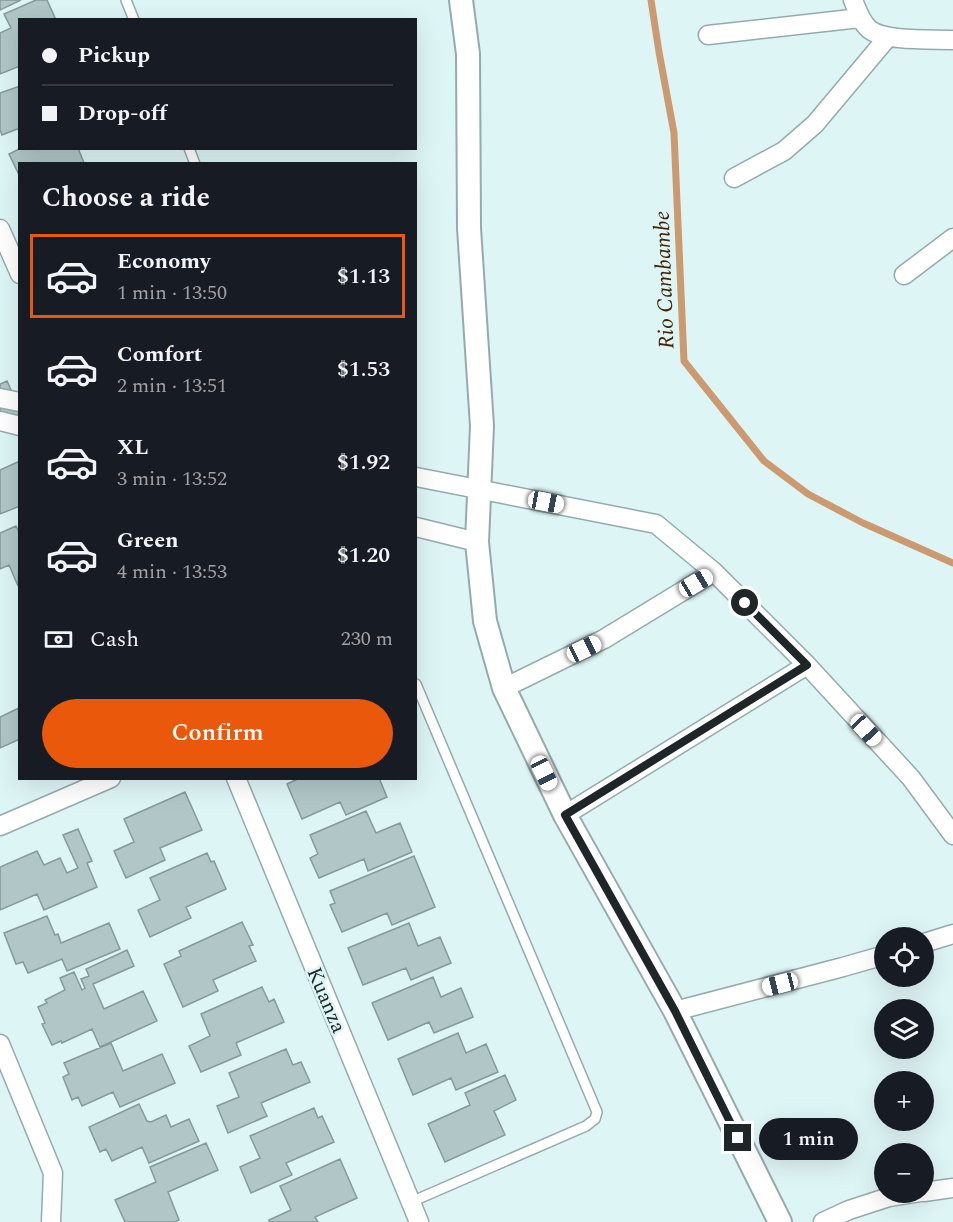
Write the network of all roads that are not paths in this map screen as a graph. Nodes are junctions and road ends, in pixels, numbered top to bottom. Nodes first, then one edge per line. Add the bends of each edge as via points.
1 (126, 0) edge
2 (460, 0) edge
3 (853, 0) edge
4 (133, 18) edge
5 (860, 18) junction
6 (708, 35) dead end
7 (888, 38) junction
8 (953, 40) edge
9 (734, 178) dead end
10 (0, 229) edge
11 (953, 238) edge
12 (18, 270) edge
13 (904, 275) dead end
14 (0, 398) edge
15 (18, 402) edge
16 (0, 421) edge
17 (18, 426) edge
18 (417, 477) edge
19 (417, 527) edge
20 (477, 542) junction
21 (714, 572) junction
22 (807, 665) junction
23 (417, 686) edge
24 (504, 688) junction
25 (106, 780) edge
26 (237, 780) edge
27 (565, 815) junction
28 (0, 826) edge
29 (953, 835) edge
30 (953, 934) edge
31 (934, 940) edge
32 (874, 958) edge
33 (675, 1011) junction
34 (0, 1044) edge
35 (953, 1188) edge
36 (934, 1191) edge
37 (411, 1202) junction
38 (874, 1202) edge
39 (51, 1222) edge
40 (419, 1222) edge
41 (780, 1222) edge
42 (823, 1222) edge

1 - 4 lane
2 - 20 street via 468,54 469,228 482,426
3 - 5 street
5 - 6 street
5 - 7 street via 870,30
7 - 8 street
7 - 9 street via 815,124 784,151
10 - 12 street
11 - 13 street
14 - 15 street
16 - 17 street
18 - 21 street via 656,524
19 - 20 street
20 - 24 street via 485,621
21 - 22 street
21 - 24 street via 604,639
22 - 27 street
22 - 29 street via 911,778
23 - 37 lane via 597,1112 586,1126
24 - 27 street
25 - 28 street
26 - 37 street, Kuanza
27 - 33 street
30 - 31 street
32 - 33 street
33 - 41 street
34 - 39 street via 53,1173
35 - 36 street
37 - 40 street, Kuanza
38 - 42 street

